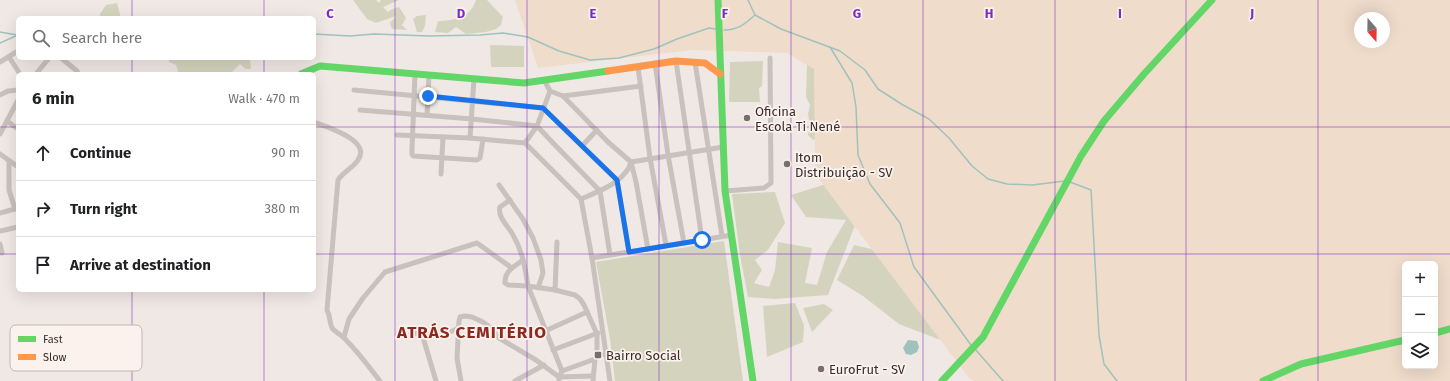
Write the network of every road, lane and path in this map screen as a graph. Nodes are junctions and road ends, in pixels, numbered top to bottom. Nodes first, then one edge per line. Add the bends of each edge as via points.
1 (718, 0) edge
2 (1212, 0) edge
3 (16, 52) edge
4 (9, 57) junction
5 (770, 58) dead end
6 (47, 60) edge
7 (63, 60) edge
8 (676, 61) junction
9 (0, 62) edge
10 (695, 62) junction
11 (655, 64) junction
12 (638, 67) junction
13 (19, 72) edge
14 (38, 72) edge
15 (77, 72) edge
16 (306, 72) edge
17 (415, 74) junction
18 (720, 74) junction
19 (429, 75) junction
20 (474, 79) junction
21 (544, 80) junction
22 (641, 86) junction
23 (16, 90) edge
24 (354, 90) dead end
25 (550, 91) junction
26 (0, 95) edge
27 (414, 95) junction
28 (428, 96) junction
29 (563, 96) junction
30 (473, 100) junction
31 (543, 108) junction
32 (16, 109) edge
33 (360, 110) dead end
34 (413, 114) junction
35 (427, 115) junction
36 (472, 119) junction
37 (7, 121) junction
38 (316, 123) edge
39 (537, 126) junction
40 (16, 128) edge
41 (597, 130) junction
42 (0, 134) edge
43 (397, 134) dead end
44 (412, 135) junction
45 (443, 137) junction
46 (470, 138) junction
47 (483, 139) junction
48 (525, 143) junction
49 (582, 146) junction
50 (723, 146) junction
51 (709, 149) junction
52 (688, 152) junction
53 (0, 154) edge
54 (668, 155) junction
55 (442, 158) junction
56 (650, 158) junction
57 (9, 161) junction
58 (631, 162) junction
59 (16, 166) edge
60 (441, 174) dead end
61 (617, 180) junction
62 (498, 184) dead end
63 (600, 191) junction
64 (725, 191) junction
65 (581, 199) junction
66 (510, 200) junction
67 (16, 209) edge
68 (0, 212) edge
69 (16, 227) edge
70 (0, 231) edge
71 (732, 235) junction
72 (722, 236) junction
73 (702, 240) junction
74 (557, 242) dead end
75 (684, 243) junction
76 (0, 244) edge
77 (666, 245) junction
78 (648, 249) junction
79 (629, 252) junction
80 (2, 254) dead end
81 (610, 255) junction
82 (592, 258) junction
83 (524, 260) junction
84 (512, 268) junction
85 (528, 286) junction
86 (538, 288) junction
87 (555, 290) junction
88 (587, 312) junction
89 (459, 328) junction
90 (1450, 329) edge
91 (546, 331) junction
92 (603, 332) junction
93 (1438, 332) edge
94 (411, 333) dead end
95 (422, 334) junction
96 (597, 334) junction
97 (344, 337) junction
98 (1402, 341) edge
99 (553, 350) junction
100 (607, 354) junction
101 (596, 358) junction
102 (544, 365) junction
103 (562, 370) junction
104 (527, 375) junction
105 (559, 379) edge
106 (577, 379) edge
107 (593, 379) edge
108 (380, 381) edge
109 (436, 381) edge
110 (461, 381) edge
111 (515, 381) edge
112 (530, 381) edge
113 (610, 381) edge
114 (753, 381) edge
115 (942, 381) edge
116 (1263, 381) edge

1 - 18 street
2 - 115 street via 1104,121 1081,156 983,337
3 - 4 street
4 - 9 street
4 - 13 street
5 - 64 street via 770,183 764,188
6 - 14 street
7 - 15 street
8 - 10 street
8 - 11 street
8 - 52 street
10 - 18 street via 705,63
10 - 51 street
11 - 12 street
11 - 54 street
12 - 21 street
12 - 22 street
16 - 17 street via 320,66
17 - 19 street
17 - 27 street
18 - 50 street
19 - 20 street
19 - 28 street
20 - 21 street via 524,83
20 - 30 street
21 - 25 street
22 - 29 street
22 - 56 street
23 - 26 street
24 - 27 street
25 - 29 street
25 - 31 street
27 - 28 street
27 - 34 street
28 - 30 street
28 - 35 street
29 - 41 street
30 - 31 street
30 - 36 street
31 - 39 street
31 - 49 street
32 - 37 street
33 - 34 street
34 - 35 street
34 - 44 street
35 - 36 street
36 - 39 street
36 - 46 street
37 - 40 street
37 - 42 street
38 - 97 street via 354,140 360,150 358,160 338,180 331,249 327,310 332,328
39 - 48 street
39 - 63 street
41 - 49 street
41 - 58 street
43 - 44 street
44 - 45 street
44 - 55 street via 413,156
45 - 46 street
45 - 55 street
46 - 47 street
47 - 48 street
47 - 55 street via 480,158 477,160
48 - 65 street
49 - 61 street
50 - 51 street
50 - 64 street
51 - 52 street
51 - 72 street
52 - 54 street
52 - 73 street
53 - 57 street
54 - 56 street
54 - 75 street
55 - 60 street
56 - 58 street
56 - 77 street
57 - 59 street
57 - 67 street via 9,190
58 - 61 street via 626,173
58 - 78 street
61 - 63 street
61 - 79 street
62 - 66 street
63 - 65 street
63 - 81 street
64 - 71 street
65 - 82 street
66 - 83 street via 500,207 500,214 514,236
66 - 86 street via 533,238 541,260 543,273
67 - 68 street
69 - 70 street
71 - 72 street
71 - 114 street
72 - 73 street
73 - 75 street
74 - 87 street
75 - 77 street
76 - 80 street
77 - 78 street
78 - 79 street
79 - 81 street
81 - 82 street
82 - 92 street
83 - 84 street
83 - 85 street
84 - 85 street via 507,273 505,283
84 - 97 street via 477,243 385,272 349,319
85 - 86 street
85 - 91 street
86 - 87 street
87 - 88 street via 575,296
88 - 91 street
88 - 96 street
89 - 95 street via 441,336
89 - 102 street via 460,317 472,317 491,328 499,338
89 - 110 street via 457,358
90 - 93 street
91 - 99 street
92 - 96 street
92 - 100 street
94 - 95 street
95 - 109 street
96 - 99 street
96 - 101 street
97 - 108 street
98 - 116 street via 1301,364
99 - 103 street
100 - 101 street
100 - 113 street
101 - 103 street
101 - 107 street
102 - 104 street
102 - 105 street
103 - 105 street
104 - 111 street
104 - 112 street
105 - 106 street
106 - 107 street

